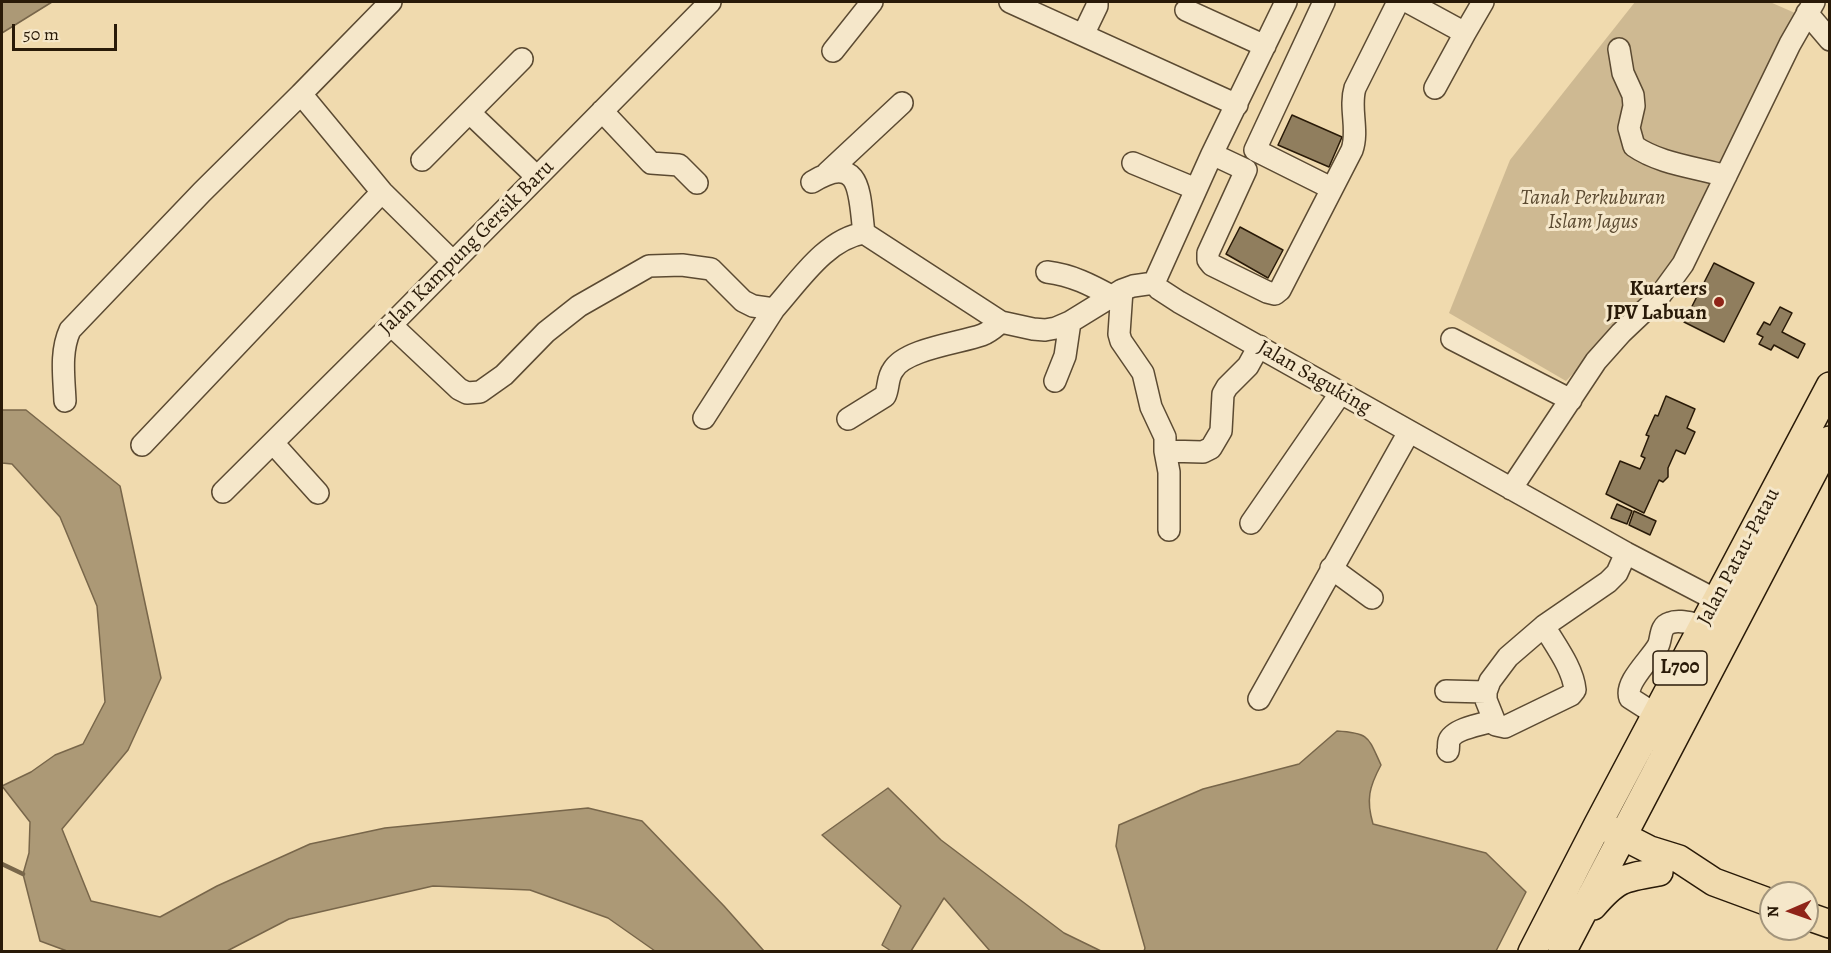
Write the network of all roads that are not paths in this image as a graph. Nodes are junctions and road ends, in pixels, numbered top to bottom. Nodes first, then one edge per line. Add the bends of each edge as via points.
1 (391, 2) edge
2 (710, 2) edge
3 (872, 2) edge
4 (1010, 2) edge
5 (1097, 2) edge
6 (1286, 2) edge
7 (1324, 2) edge
8 (1398, 2) edge
9 (1408, 2) edge
10 (1483, 2) edge
11 (1811, 7) edge
12 (1186, 10) dead end
13 (1465, 33) junction
14 (1083, 34) junction
15 (1830, 40) edge
16 (1265, 46) junction
17 (1619, 49) dead end
18 (833, 51) dead end
19 (522, 59) dead end
20 (1435, 88) dead end
21 (301, 94) junction
22 (902, 103) dead end
23 (1237, 105) junction
24 (602, 111) junction
25 (470, 113) junction
26 (1255, 150) junction
27 (1212, 154) junction
28 (422, 160) dead end
29 (1133, 163) dead end
30 (1246, 170) junction
31 (1726, 176) junction
32 (537, 177) junction
33 (697, 183) dead end
34 (1331, 188) junction
35 (1196, 189) junction
36 (382, 192) junction
37 (864, 233) junction
38 (453, 262) junction
39 (1047, 272) dead end
40 (1154, 283) junction
41 (1118, 293) junction
42 (774, 309) junction
43 (1001, 322) junction
44 (1070, 322) junction
45 (391, 325) junction
46 (1452, 339) dead end
47 (1259, 346) junction
48 (1055, 381) dead end
49 (1830, 386) edge
50 (1340, 394) junction
51 (1571, 400) junction
52 (65, 401) dead end
53 (704, 418) dead end
54 (848, 418) dead end
55 (1409, 432) junction
56 (1830, 440) edge
57 (273, 443) junction
58 (142, 445) dead end
59 (1165, 450) junction
60 (1511, 489) junction
61 (223, 492) dead end
62 (318, 493) dead end
63 (1251, 523) dead end
64 (1169, 530) dead end
65 (1626, 553) junction
66 (1331, 568) junction
67 (1752, 587) junction
68 (1372, 598) dead end
69 (1716, 600) junction
70 (1703, 625) junction
71 (1544, 626) junction
72 (1446, 691) dead end
73 (1486, 692) junction
74 (1259, 699) dead end
75 (1656, 714) junction
76 (1493, 721) junction
77 (1448, 751) dead end
78 (1653, 778) junction
79 (1593, 833) junction
80 (1618, 844) junction
81 (1669, 866) junction
82 (1759, 899) edge
83 (1576, 925) junction
84 (1532, 951) edge
85 (1562, 951) edge

1 - 21 street
2 - 24 street, Jalan Kampung Gersik Baru
3 - 18 street
4 - 14 street
5 - 14 street
6 - 16 street
7 - 26 street
8 - 34 street via 1355,88 1355,141
9 - 13 street
10 - 13 street
11 - 15 street
11 - 31 street
12 - 16 street
13 - 20 street
14 - 23 street
16 - 23 street
17 - 31 street via 1623,73 1633,95 1629,128 1634,146 1646,155
19 - 25 street
21 - 36 street
21 - 52 street via 69,330 63,357
22 - 37 street via 820,177 846,172 853,176
23 - 27 street
24 - 32 street, Jalan Kampung Gersik Baru
24 - 33 street via 651,163 679,165
25 - 28 street
25 - 32 street
26 - 30 street
26 - 34 street
27 - 30 street
27 - 35 street
29 - 35 street
30 - 34 street via 1208,260 1275,294
31 - 51 street via 1678,272 1596,361
32 - 38 street, Jalan Kampung Gersik Baru
35 - 40 street
36 - 38 street
36 - 58 street
37 - 42 street via 834,245
37 - 43 street
38 - 45 street, Jalan Kampung Gersik Baru
39 - 41 street via 1066,274
40 - 41 street
40 - 47 street, Jalan Saguking via 1179,302
41 - 44 street
41 - 59 street via 1121,341 1143,373 1151,407 1165,437
42 - 45 street via 743,301 711,269 649,266 579,306 546,332 498,380 473,393 459,389
42 - 53 street
43 - 44 street via 1045,330
43 - 54 street via 989,332 926,350 900,362 888,380 885,396
44 - 48 street via 1065,356
45 - 57 street, Jalan Kampung Gersik Baru
46 - 51 street
47 - 50 street, Jalan Saguking
47 - 59 street via 1248,366 1223,394 1221,431 1211,448 1203,452
49 - 69 main road, Jalan Patau-Patau / L700
50 - 55 street, Jalan Saguking
50 - 63 street
51 - 60 street
55 - 60 street, Jalan Saguking
55 - 66 street
56 - 67 main road, Jalan Patau-Patau / L700
57 - 61 street, Jalan Kampung Gersik Baru
57 - 62 street
59 - 64 street
60 - 65 street, Jalan Saguking
65 - 69 street, Jalan Saguking
65 - 71 street via 1608,582
66 - 68 street
66 - 74 street
67 - 69 street via 1736,597
67 - 78 main road, Jalan Patau-Patau / L700
69 - 70 main road, Jalan Patau-Patau / L700
70 - 75 main road, Jalan Patau-Patau / L700
70 - 75 street via 1666,625 1659,644 1629,687 1629,698
71 - 73 street via 1508,657
71 - 76 street via 1568,668 1575,690 1505,727
72 - 73 street
73 - 76 street
75 - 79 main road, Jalan Patau-Patau / L700
76 - 77 street via 1453,736
78 - 80 main road, Jalan Patau-Patau / L700
78 - 81 main road via 1648,819
79 - 80 main road
79 - 84 main road, Jalan Patau-Patau / L700
80 - 81 main road via 1650,850
80 - 83 main road, Jalan Patau-Patau / L700
81 - 82 main road
81 - 83 main road via 1613,884
83 - 85 main road, Jalan Patau-Patau / L700

